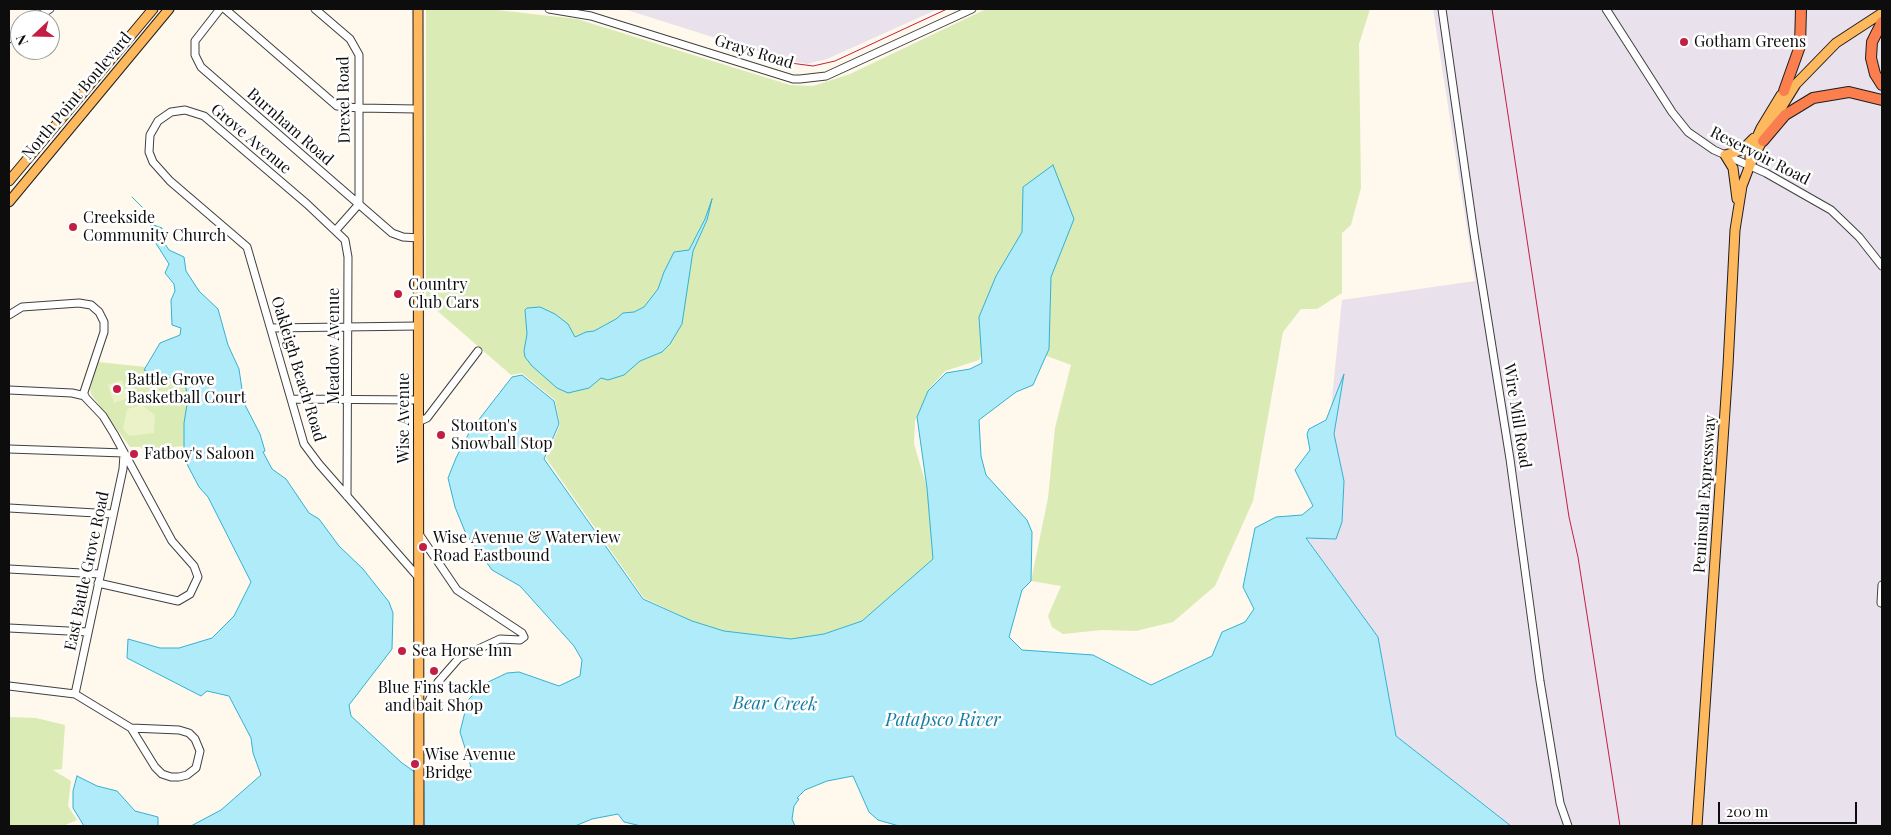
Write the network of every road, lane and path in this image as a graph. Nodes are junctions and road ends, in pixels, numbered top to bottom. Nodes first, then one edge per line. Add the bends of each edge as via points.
1 (153, 9) edge
2 (169, 9) edge
3 (220, 9) edge
4 (225, 9) edge
5 (315, 9) edge
6 (418, 9) edge
7 (549, 9) edge
8 (972, 9) edge
9 (1442, 9) edge
10 (1606, 9) edge
11 (1801, 9) edge
12 (1878, 9) edge
13 (1882, 13) edge
14 (1882, 22) edge
15 (1882, 85) edge
16 (1784, 91) junction
17 (1882, 100) edge
18 (359, 108) junction
19 (417, 109) junction
20 (1761, 128) junction
21 (1763, 141) junction
22 (1725, 155) junction
23 (1750, 165) junction
24 (158, 169) joint
25 (9, 181) edge
26 (9, 202) edge
27 (359, 204) junction
28 (1738, 209) junction
29 (336, 230) junction
30 (419, 238) junction
31 (1882, 266) edge
32 (9, 315) edge
33 (347, 326) junction
34 (418, 326) junction
35 (270, 328) junction
36 (478, 351) dead end
37 (9, 390) edge
38 (83, 396) junction
39 (292, 399) junction
40 (348, 399) junction
41 (418, 400) junction
42 (418, 422) junction
43 (9, 449) edge
44 (124, 453) junction
45 (346, 496) junction
46 (9, 508) edge
47 (113, 514) junction
48 (419, 534) junction
49 (9, 569) edge
50 (100, 574) junction
51 (419, 578) junction
52 (98, 583) junction
53 (1882, 585) edge
54 (1881, 603) edge
55 (9, 628) edge
56 (88, 632) junction
57 (9, 686) edge
58 (74, 694) junction
59 (419, 711) junction
60 (131, 728) junction
61 (419, 826) edge
62 (1568, 826) edge
63 (1697, 826) edge

1 - 25 main road, North Point Boulevard
2 - 26 main road, North Point Boulevard
3 - 27 street, Burnham Road via 196,39 194,51 198,63
4 - 18 street via 332,103 343,108
5 - 18 street, Drexel Road via 350,38 358,50
6 - 19 main road, Wise Avenue
7 - 8 street, Grays Road via 591,16 793,79 826,76
9 - 62 street, Wire Mill Road via 1540,681 1560,803
10 - 22 street, Reservoir Road via 1678,121 1700,141
11 - 16 highway via 1800,46
12 - 16 main road, Peninsula Expressway via 1832,40 1804,66
13 - 21 main road, Peninsula Expressway via 1836,42 1807,70 1783,102
14 - 15 highway via 1872,42 1871,58
16 - 20 main road, Peninsula Expressway
17 - 21 highway via 1849,92 1813,98 1785,115
18 - 19 street
18 - 27 street, Drexel Road
19 - 30 main road, Wise Avenue
20 - 22 main road via 1742,150
20 - 23 main road, Peninsula Expressway via 1750,153
21 - 23 main road, Peninsula Expressway
22 - 23 street, Reservoir Road
22 - 28 main road via 1734,176
23 - 28 main road, Peninsula Expressway
23 - 31 street, Reservoir Road via 1831,210
24 - 29 street, Grove Avenue via 149,152 153,128 171,112 193,111 218,128
24 - 35 street, Oakleigh Beach Road via 247,247
27 - 29 street
27 - 30 street, Burnham Road via 396,235
28 - 63 main road, Peninsula Expressway
29 - 33 street, Meadow Avenue via 347,248
30 - 34 main road, Wise Avenue
32 - 38 street via 22,307 79,303 91,305 98,312 104,322 104,332
33 - 34 street
33 - 35 street
33 - 40 street, Meadow Avenue
34 - 41 main road, Wise Avenue
35 - 39 street, Oakleigh Beach Road
36 - 42 street via 428,418
37 - 38 street
38 - 44 street via 103,416
39 - 40 street
39 - 45 street, Oakleigh Beach Road via 307,449
40 - 41 street
40 - 45 street, Meadow Avenue
41 - 42 main road, Wise Avenue
42 - 48 main road, Wise Avenue
43 - 44 street
44 - 47 street, East Battle Grove Road
44 - 52 street via 176,547 194,566 198,580 189,596 175,602
45 - 51 street, Oakleigh Beach Road
46 - 47 street
47 - 50 street, East Battle Grove Road
48 - 51 main road, Wise Avenue
48 - 59 street via 457,590 524,637 520,640 500,639 459,658 438,682 426,707
49 - 50 street
50 - 52 street, East Battle Grove Road
51 - 59 main road, Wise Avenue
52 - 56 street, East Battle Grove Road
53 - 54 street
55 - 56 street
56 - 58 street, East Battle Grove Road
57 - 58 street
58 - 60 street
59 - 61 main road, Wise Avenue
60 - 60 street via 162,774 179,778 196,768 200,750 189,733

